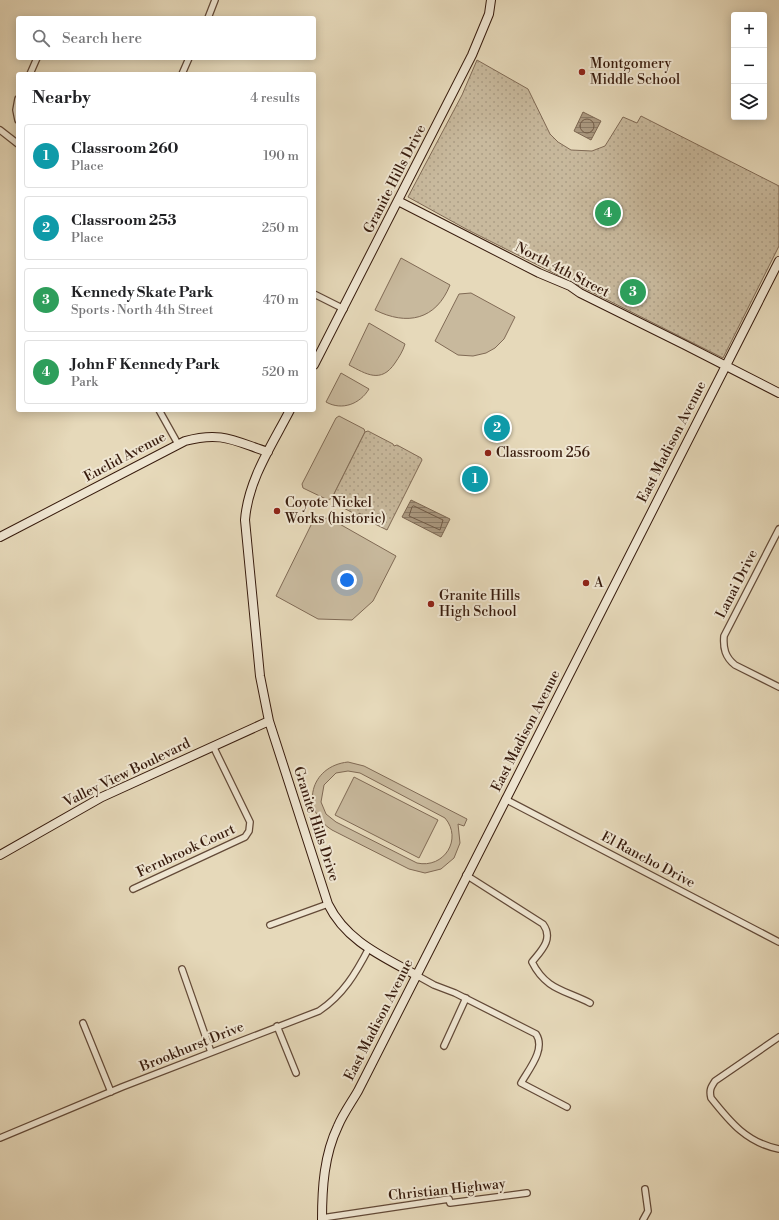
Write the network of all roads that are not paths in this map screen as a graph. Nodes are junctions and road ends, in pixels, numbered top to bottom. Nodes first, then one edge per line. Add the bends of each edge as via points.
1 (215, 0) edge
2 (491, 0) edge
3 (209, 16) edge
4 (36, 60) edge
5 (188, 60) edge
6 (31, 72) edge
7 (183, 72) edge
8 (0, 130) edge
9 (16, 142) edge
10 (398, 202) junction
11 (779, 261) edge
12 (316, 295) edge
13 (344, 309) junction
14 (316, 361) edge
15 (726, 366) junction
16 (779, 393) edge
17 (160, 412) edge
18 (289, 412) edge
19 (178, 444) junction
20 (268, 452) junction
21 (779, 529) edge
22 (0, 537) edge
23 (779, 687) edge
24 (269, 721) junction
25 (213, 746) junction
26 (505, 800) junction
27 (0, 854) edge
28 (466, 875) junction
29 (133, 889) dead end
30 (328, 904) junction
31 (270, 925) dead end
32 (779, 942) edge
33 (369, 948) junction
34 (182, 969) dead end
35 (416, 975) junction
36 (466, 998) junction
37 (590, 1003) dead end
38 (83, 1024) dead end
39 (278, 1026) junction
40 (779, 1037) edge
41 (444, 1046) dead end
42 (211, 1052) junction
43 (296, 1073) dead end
44 (111, 1092) junction
45 (567, 1107) dead end
46 (0, 1138) edge
47 (779, 1149) edge
48 (645, 1189) dead end
49 (527, 1193) dead end
50 (322, 1219) edge
51 (643, 1220) edge

1 - 3 street
2 - 10 street, Granite Hills Drive via 489,14 472,55
4 - 6 street
5 - 7 street
8 - 9 street
10 - 13 street, Granite Hills Drive
10 - 15 street, North 4th Street
11 - 15 street, East Madison Avenue
12 - 13 street
13 - 14 street, Granite Hills Drive
15 - 16 street, North 4th Street
15 - 26 street, East Madison Avenue
17 - 19 street
18 - 20 street, Granite Hills Drive
19 - 20 street, Euclid Avenue via 199,438 221,437 239,440
19 - 22 street, Euclid Avenue
20 - 24 street, Granite Hills Drive via 251,489 245,520 260,676
21 - 23 street, Lanai Drive via 724,636 724,651 730,661
24 - 25 street, Valley View Boulevard
24 - 30 street, Granite Hills Drive
25 - 27 street, Valley View Boulevard via 102,797
25 - 29 street, Fernbrook Court via 250,822 248,833 245,837
26 - 28 street, East Madison Avenue
26 - 32 street, El Rancho Drive
28 - 35 street, East Madison Avenue
28 - 37 street via 544,924 547,941 532,962 538,974 555,989 573,994
30 - 31 street
30 - 33 street, Granite Hills Drive via 342,928
33 - 35 street, Granite Hills Drive
33 - 39 street, Brookhurst Drive via 347,986 331,1003 319,1011
34 - 42 street
35 - 36 street, Granite Hills Drive
35 - 50 street, East Madison Avenue via 338,1126 326,1162
36 - 41 street
36 - 45 street, Granite Hills Drive via 536,1034 540,1039 540,1048 522,1083
38 - 44 street
39 - 42 street, Brookhurst Drive
39 - 43 street
40 - 47 street via 715,1080 711,1088 711,1098 732,1124 752,1140
42 - 44 street, Brookhurst Drive
44 - 46 street, Brookhurst Drive
48 - 51 street via 648,1211
49 - 50 street, Christian Highway via 450,1202 449,1199

